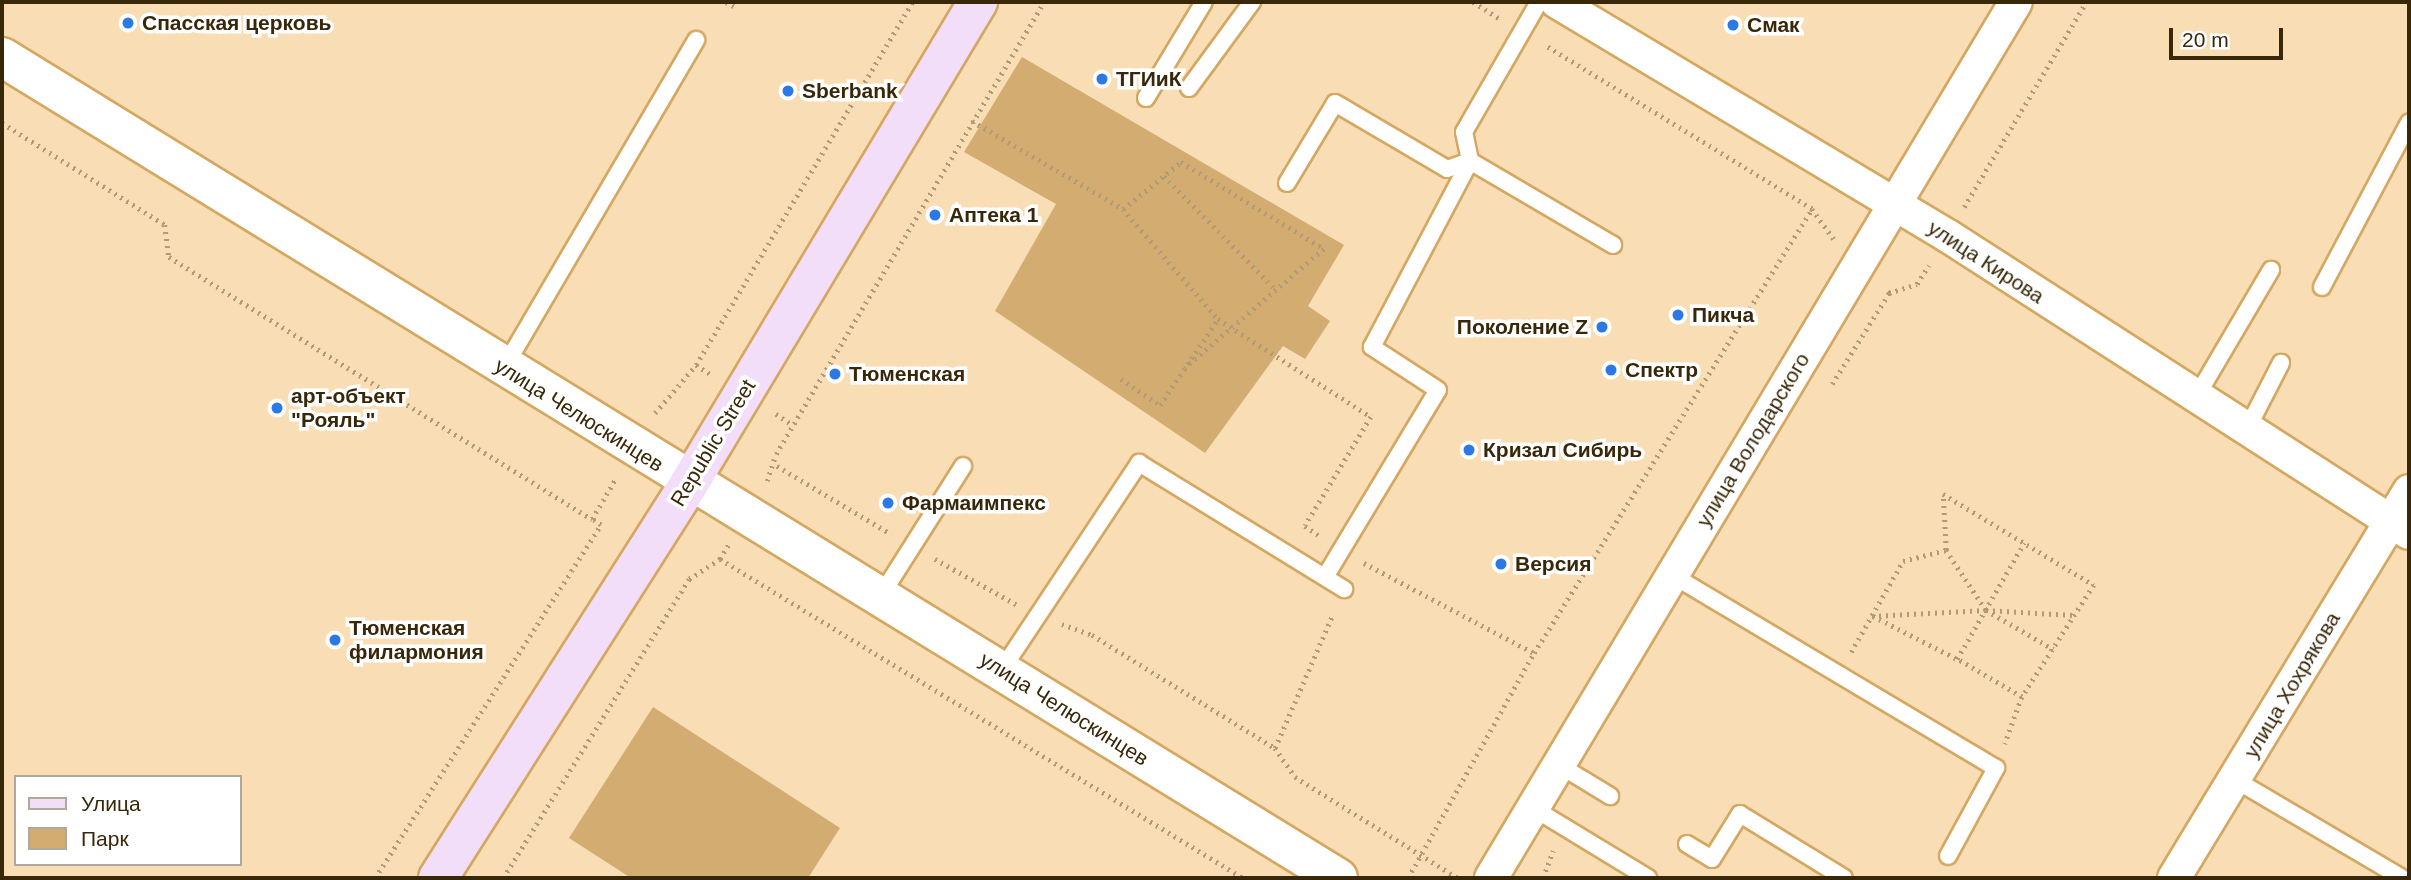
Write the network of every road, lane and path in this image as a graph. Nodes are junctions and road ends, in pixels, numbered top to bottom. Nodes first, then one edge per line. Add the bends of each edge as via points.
1 (726, 2) edge
2 (978, 2) edge
3 (1044, 2) edge
4 (1204, 2) edge
5 (1252, 2) edge
6 (1473, 2) edge
7 (1539, 2) edge
8 (2016, 2) edge
9 (2086, 2) edge
10 (1567, 4) edge
11 (736, 8) dead end
12 (1522, 32) junction
13 (696, 40) dead end
14 (2, 57) edge
15 (1189, 88) dead end
16 (1146, 98) dead end
17 (972, 121) junction
18 (2, 123) edge
19 (2409, 123) edge
20 (1470, 162) junction
21 (1164, 176) junction
22 (1287, 184) dead end
23 (1895, 204) junction
24 (1123, 209) junction
25 (1948, 236) junction
26 (1613, 246) dead end
27 (2271, 270) dead end
28 (2322, 287) dead end
29 (1276, 290) junction
30 (1889, 293) dead end
31 (1218, 319) junction
32 (1233, 328) junction
33 (2281, 363) dead end
34 (503, 368) junction
35 (1185, 368) junction
36 (1121, 379) dead end
37 (2195, 399) junction
38 (2245, 433) junction
39 (963, 466) dead end
40 (690, 482) junction
41 (2409, 491) edge
42 (592, 519) dead end
43 (2400, 528) edge
44 (2024, 543) junction
45 (912, 547) junction
46 (1341, 550) junction
47 (1946, 550) junction
48 (1363, 562) junction
49 (1672, 575) junction
50 (1325, 577) junction
51 (1344, 589) junction
52 (880, 597) junction
53 (1986, 610) junction
54 (2075, 615) junction
55 (1037, 616) junction
56 (1872, 616) junction
57 (2053, 649) junction
58 (1534, 653) junction
59 (1957, 659) junction
60 (1001, 671) junction
61 (1839, 674) junction
62 (2022, 697) junction
63 (1275, 748) junction
64 (1559, 765) junction
65 (1996, 768) junction
66 (2234, 779) junction
67 (1610, 796) dead end
68 (1533, 808) junction
69 (1688, 844) dead end
70 (1948, 856) dead end
71 (1423, 857) junction
72 (438, 878) edge
73 (503, 878) edge
74 (1243, 878) edge
75 (1338, 878) edge
76 (1408, 878) edge
77 (1459, 878) edge
78 (1491, 878) edge
79 (1648, 878) edge
80 (1844, 878) edge
81 (2174, 878) edge
82 (2402, 878) edge

1 - 11 path
2 - 40 main road, Republic Street
3 - 17 path
4 - 16 lane
5 - 15 lane
6 - 12 path
7 - 12 lane
8 - 23 street, улица Володарского
9 - 25 path
10 - 23 street, улица Кирова
12 - 20 lane via 1464,132
12 - 58 path via 1812,209
13 - 34 lane
14 - 34 main road, улица Челюскинцев
17 - 24 path
17 - 45 path via 776,454 777,466
18 - 42 path via 166,225 169,257
19 - 28 lane
20 - 22 lane via 1447,169 1335,103
20 - 26 lane
20 - 46 lane via 1372,347 1438,390
21 - 24 path
21 - 29 path
21 - 29 path via 1181,162 1324,249
23 - 25 street, улица Кирова
23 - 49 street, улица Володарского
24 - 31 path
25 - 30 path via 1917,284
25 - 37 street, улица Кирова
27 - 37 lane
29 - 32 path
31 - 32 path
31 - 35 path
32 - 35 path
32 - 46 path via 1371,417 1305,526
33 - 38 lane
34 - 40 main road, улица Челюскинцев
35 - 36 path via 1160,405
37 - 38 street, улица Кирова
38 - 43 street, улица Кирова
39 - 45 lane
40 - 52 main road, улица Челюскинцев
40 - 72 main road, Republic Street
41 - 43 street, улица Хохрякова
43 - 66 street, улица Хохрякова
44 - 47 path via 1943,494
44 - 53 path
44 - 54 path via 2094,585
45 - 52 lane
45 - 55 path
46 - 48 path
46 - 50 lane
47 - 53 path
47 - 56 path via 1903,561
48 - 51 path
48 - 58 path
49 - 61 lane
49 - 64 street, улица Володарского
50 - 51 lane
50 - 55 lane via 1139,463
51 - 63 path
52 - 60 main road, улица Челюскинцев
53 - 54 path
53 - 56 path
53 - 57 path
53 - 59 path
54 - 57 path
55 - 60 lane
55 - 63 path via 1092,635
56 - 59 path
56 - 61 path
57 - 62 path
58 - 71 path
59 - 62 path
60 - 75 main road, улица Челюскинцев
61 - 65 lane
62 - 65 path
63 - 71 path via 1295,776
64 - 67 lane
64 - 68 street, улица Володарского
65 - 70 lane
66 - 81 street, улица Хохрякова
66 - 82 lane
68 - 78 street, улица Володарского
68 - 79 lane
69 - 80 lane via 1712,859 1740,814
71 - 76 path
71 - 77 path
73 - 74 path via 689,579 720,559

